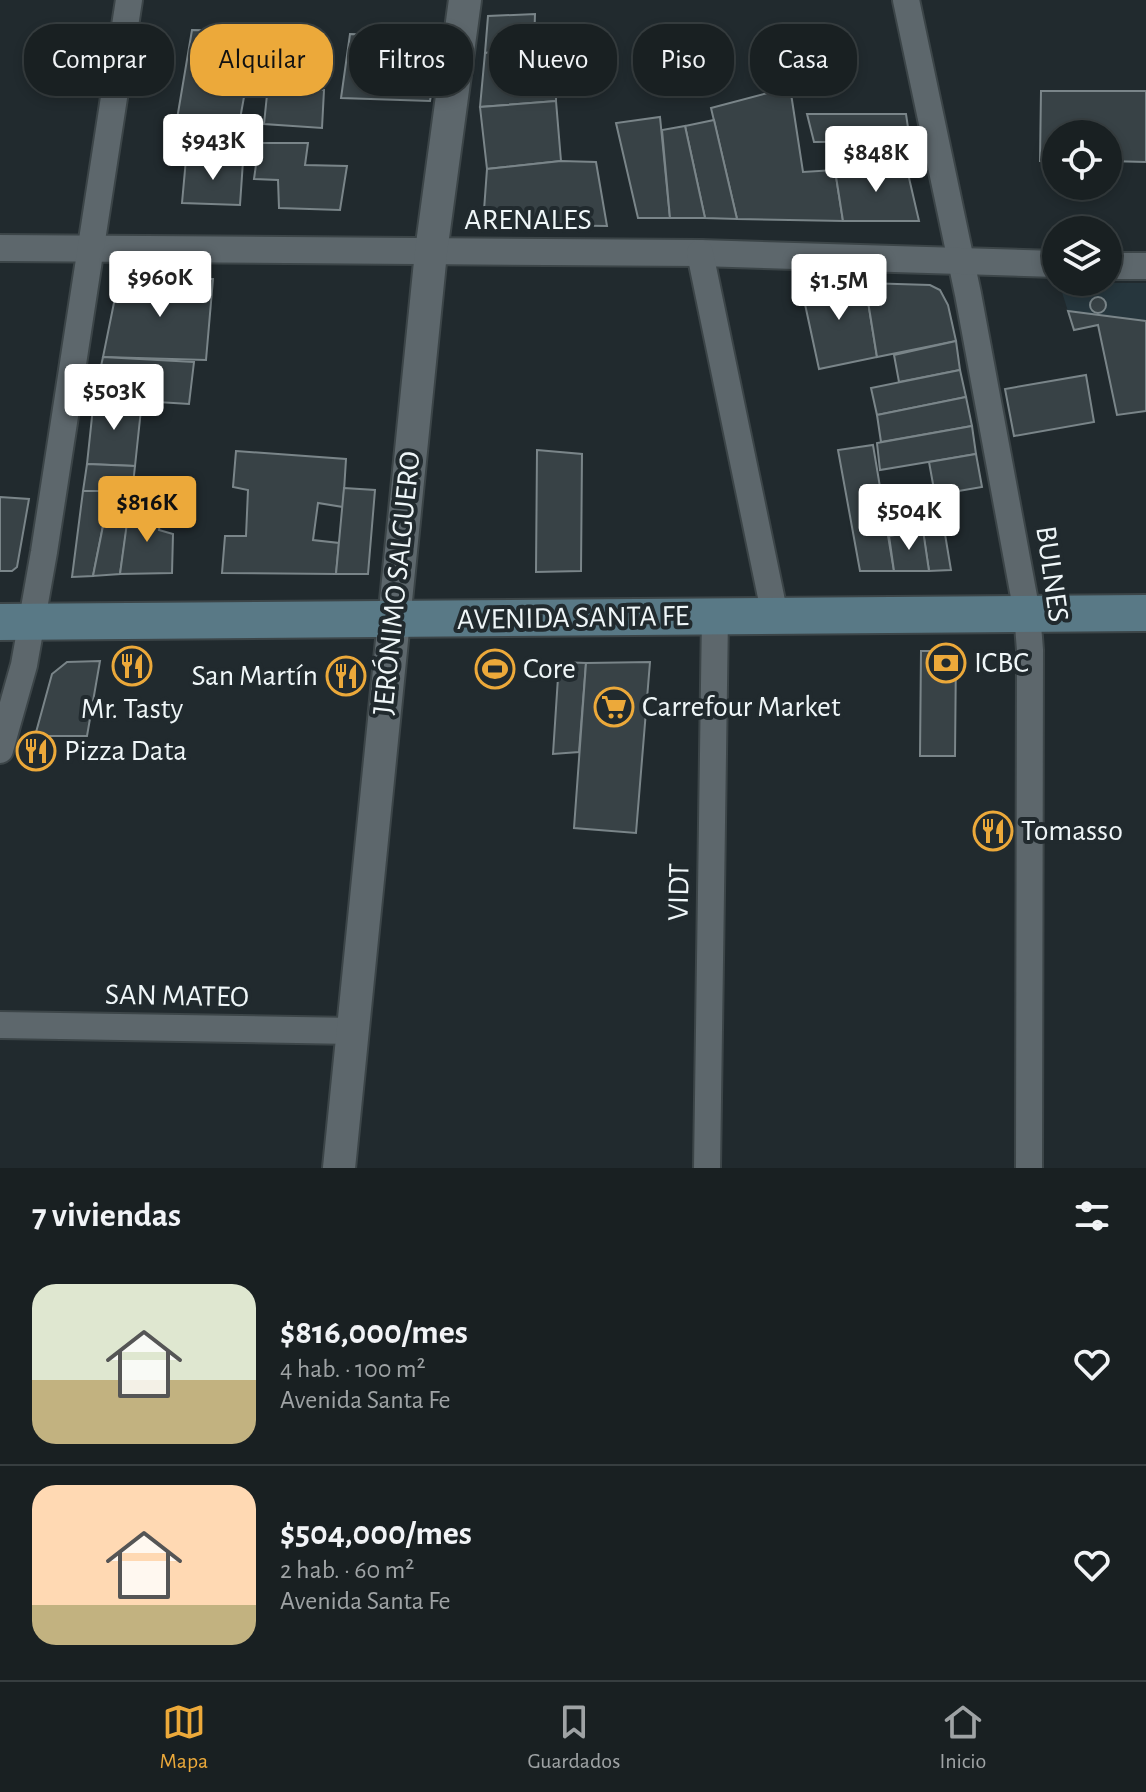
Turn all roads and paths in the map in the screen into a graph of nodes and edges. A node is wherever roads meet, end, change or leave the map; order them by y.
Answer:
1 (129, 0) edge
2 (465, 0) edge
3 (906, 0) edge
4 (90, 246) junction
5 (0, 248) edge
6 (431, 252) junction
7 (700, 253) junction
8 (961, 263) junction
9 (1042, 264) edge
10 (1122, 266) edge
11 (1146, 266) edge
12 (1027, 613) junction
13 (1146, 613) edge
14 (715, 616) junction
15 (775, 616) junction
16 (394, 620) junction
17 (16, 622) edge
18 (0, 750) edge
19 (0, 1025) edge
20 (354, 1031) junction
21 (339, 1168) edge
22 (707, 1168) edge
23 (1029, 1168) edge

1 - 4 street
2 - 6 street, JERÓNIMO SALGUERO
3 - 8 street, BULNES
4 - 5 street, ARENALES
4 - 6 street, ARENALES
4 - 17 street
6 - 7 street, ARENALES
6 - 16 street, JERÓNIMO SALGUERO
7 - 8 street, ARENALES
7 - 15 street
8 - 9 street, ARENALES
8 - 12 street, BULNES
10 - 11 street
12 - 13 main road, AVENIDA SANTA FE
12 - 15 main road, AVENIDA SANTA FE
12 - 23 street, BULNES
14 - 15 main road, AVENIDA SANTA FE
14 - 16 main road, AVENIDA SANTA FE
14 - 22 street, VIDT
16 - 17 main road, AVENIDA SANTA FE
16 - 20 street, JERÓNIMO SALGUERO
17 - 18 street
19 - 20 street, SAN MATEO
20 - 21 street, JERÓNIMO SALGUERO

